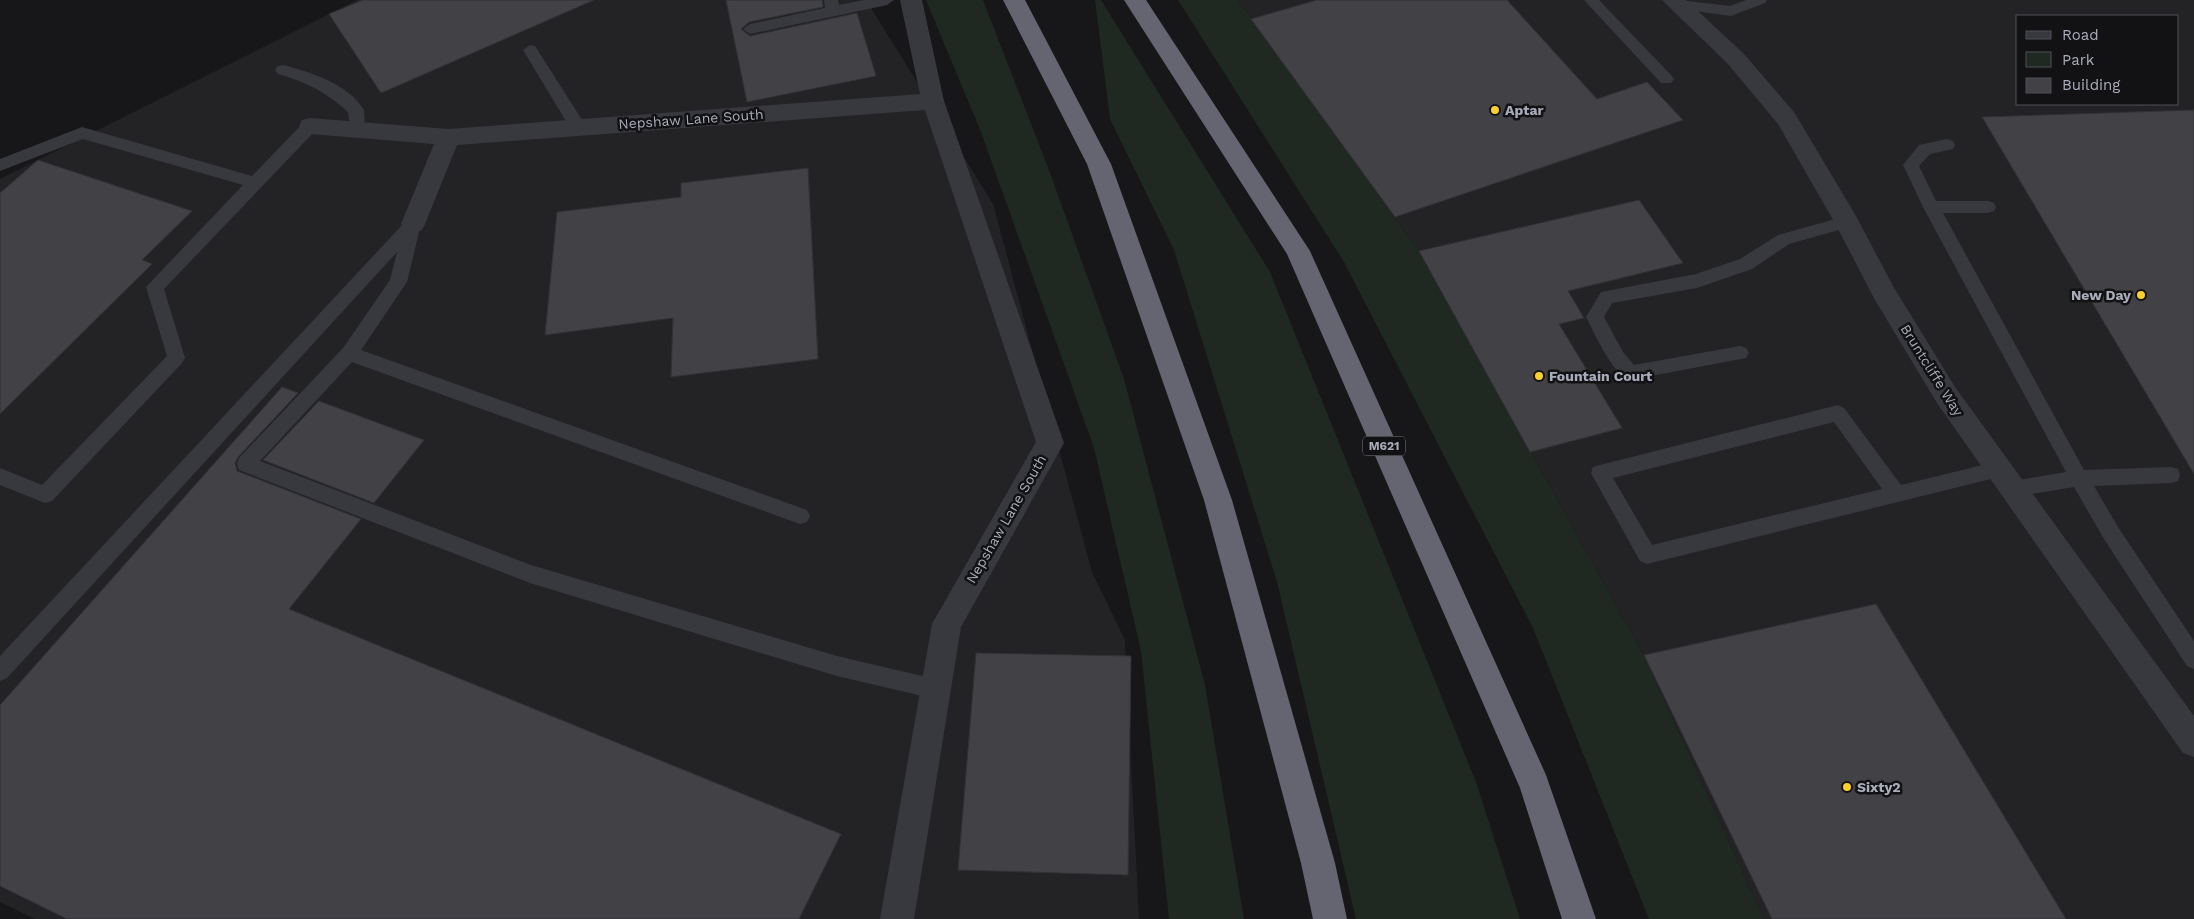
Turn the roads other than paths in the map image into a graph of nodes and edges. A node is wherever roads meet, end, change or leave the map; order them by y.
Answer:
1 (887, 0) edge
2 (911, 0) edge
3 (1014, 0) edge
4 (1135, 0) edge
5 (1591, 0) edge
6 (1760, 0) edge
7 (1675, 3) edge
8 (832, 6) edge
9 (750, 30) dead end
10 (530, 50) dead end
11 (282, 70) dead end
12 (1666, 79) dead end
13 (933, 101) junction
14 (310, 126) joint
15 (578, 127) junction
16 (357, 130) junction
17 (448, 137) junction
18 (1947, 145) dead end
19 (0, 165) edge
20 (256, 183) junction
21 (1988, 207) dead end
22 (1931, 208) junction
23 (1847, 222) junction
24 (413, 224) junction
25 (1740, 352) dead end
26 (349, 353) junction
27 (2171, 475) dead end
28 (0, 476) edge
29 (2079, 478) junction
30 (2006, 479) junction
31 (1897, 494) junction
32 (800, 516) dead end
33 (2194, 659) edge
34 (0, 671) edge
35 (935, 689) junction
36 (2194, 742) edge
37 (897, 919) edge
38 (1330, 919) edge
39 (1579, 919) edge

1 - 8 lane
2 - 13 street, Nepshaw Lane South
3 - 38 highway
4 - 39 highway, M621
5 - 12 lane
6 - 7 lane
7 - 23 street, Bruntcliffe Way
8 - 9 lane
10 - 15 lane
11 - 16 lane
13 - 15 street, Nepshaw Lane South
13 - 35 street, Nepshaw Lane South
14 - 16 street, Nepshaw Lane South
14 - 20 lane
15 - 17 street, Nepshaw Lane South
16 - 17 street, Nepshaw Lane South
17 - 24 street
18 - 22 lane
19 - 20 lane
20 - 28 lane
21 - 22 lane
22 - 29 lane
23 - 25 lane
23 - 30 street, Bruntcliffe Way
24 - 26 lane
24 - 34 lane
26 - 32 lane
26 - 35 lane
27 - 29 lane
29 - 30 lane
29 - 33 lane
30 - 31 lane
30 - 36 street, Bruntcliffe Way
31 - 31 lane
35 - 37 street, Nepshaw Lane South

